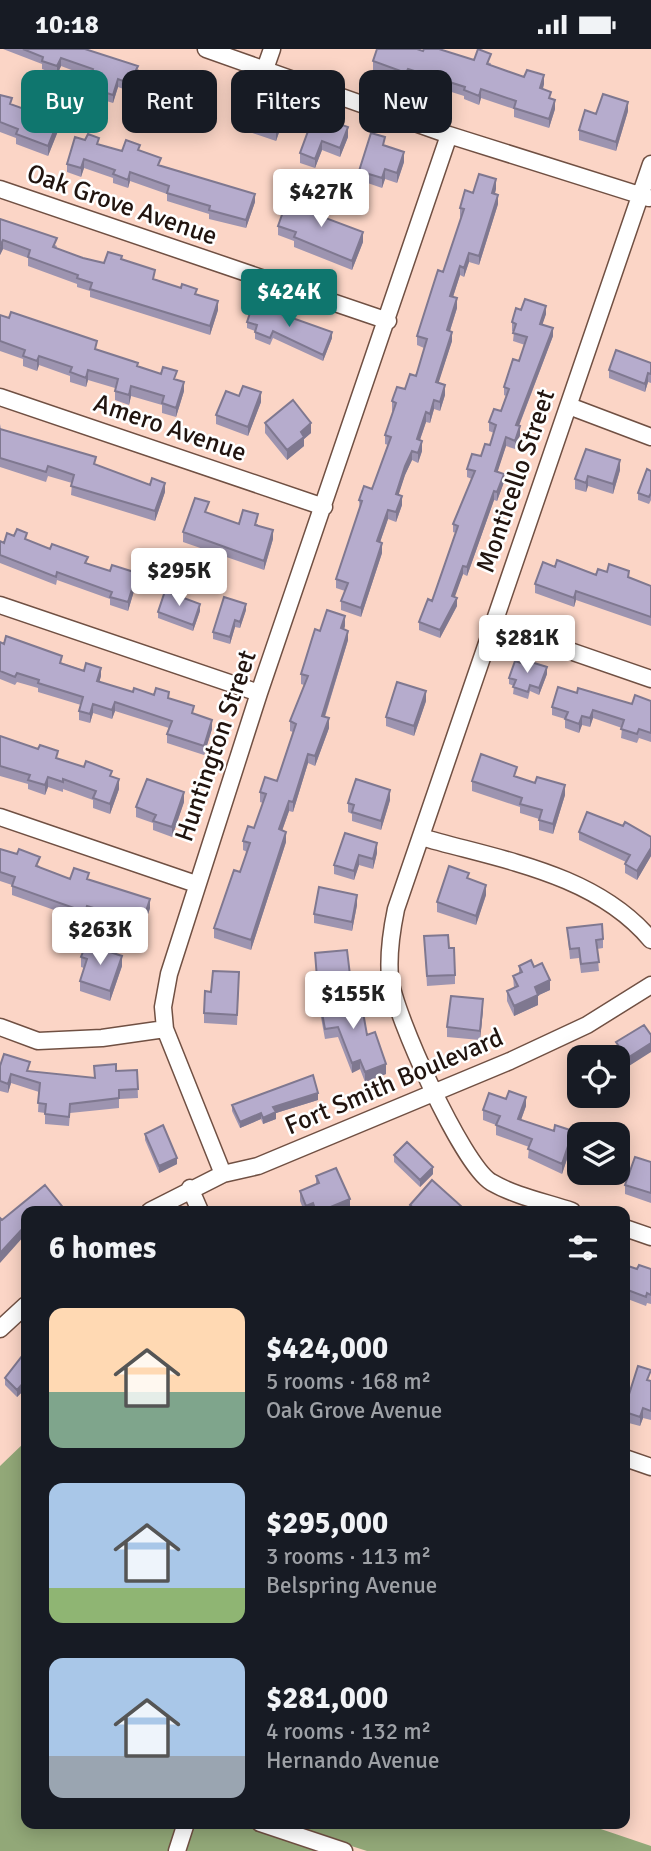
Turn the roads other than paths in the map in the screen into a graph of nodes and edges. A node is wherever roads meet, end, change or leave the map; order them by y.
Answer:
1 (206, 49) edge
2 (272, 49) edge
3 (265, 69) junction
4 (449, 135) junction
5 (651, 164) edge
6 (0, 189) edge
7 (646, 197) edge
8 (388, 321) junction
9 (0, 397) edge
10 (569, 406) junction
11 (651, 437) edge
12 (324, 507) junction
13 (0, 605) edge
14 (492, 624) junction
15 (651, 679) edge
16 (259, 693) junction
17 (0, 817) edge
18 (421, 837) junction
19 (196, 884) junction
20 (651, 940) edge
21 (651, 985) edge
22 (0, 1027) edge
23 (165, 1029) junction
24 (436, 1093) junction
25 (223, 1174) junction
26 (190, 1188) junction
27 (159, 1206) edge
28 (198, 1206) edge
29 (558, 1206) edge
30 (630, 1230) edge
31 (651, 1237) edge
32 (21, 1310) edge
33 (0, 1329) edge
34 (630, 1460) edge
35 (651, 1467) edge
36 (184, 1829) edge
37 (278, 1829) edge
38 (177, 1851) edge
39 (344, 1851) edge

1 - 3 street
2 - 3 street
3 - 4 street
4 - 7 street
4 - 8 street, Huntington Street
5 - 7 street, Monticello Street
6 - 8 street, Oak Grove Avenue
7 - 10 street, Monticello Street
8 - 12 street, Huntington Street
9 - 12 street, Amero Avenue
10 - 11 street
10 - 14 street, Monticello Street
12 - 16 street, Huntington Street
13 - 16 street
14 - 15 street
14 - 18 street, Monticello Street
16 - 19 street, Huntington Street
17 - 19 street
18 - 20 street
18 - 24 street, Monticello Street
19 - 23 street, Huntington Street
21 - 24 street, Fort Smith Boulevard
22 - 23 street
23 - 25 street, Huntington Street
24 - 25 street, Fort Smith Boulevard
24 - 29 street, Monticello Street
25 - 26 street, Fort Smith Boulevard
26 - 27 street, Fort Smith Boulevard
26 - 28 street
30 - 31 street
32 - 33 street
34 - 35 street
36 - 38 street
37 - 39 street

